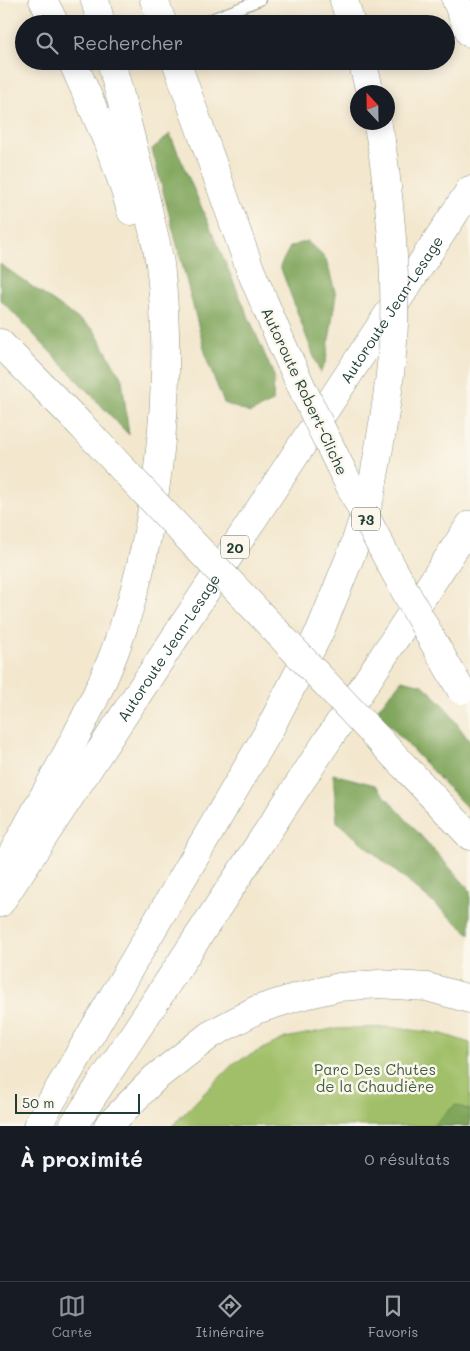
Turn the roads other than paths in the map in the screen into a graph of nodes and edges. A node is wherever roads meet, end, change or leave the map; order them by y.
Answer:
1 (43, 0) edge
2 (95, 0) edge
3 (154, 0) edge
4 (260, 0) edge
5 (344, 0) edge
6 (456, 0) edge
7 (50, 15) edge
8 (99, 15) edge
9 (160, 15) edge
10 (221, 15) edge
11 (348, 15) edge
12 (470, 33) edge
13 (76, 70) edge
14 (112, 70) edge
15 (179, 70) edge
16 (364, 70) edge
17 (368, 85) edge
18 (379, 132) edge
19 (470, 190) edge
20 (0, 341) edge
21 (163, 400) junction
22 (470, 525) edge
23 (466, 697) edge
24 (470, 836) edge
25 (0, 876) edge
26 (0, 903) edge
27 (470, 999) edge
28 (37, 1126) edge
29 (73, 1126) edge
30 (108, 1126) edge

1 - 7 highway
2 - 8 highway
3 - 9 highway
4 - 10 lane
5 - 11 highway
6 - 12 highway
13 - 21 highway
14 - 21 highway
15 - 23 highway, Autoroute Robert-Cliche / 73, bridge
16 - 17 highway
18 - 28 highway, bridge
19 - 26 highway, Autoroute Jean-Lesage / 20
20 - 24 highway, bridge
21 - 25 highway
22 - 29 highway
27 - 30 highway

